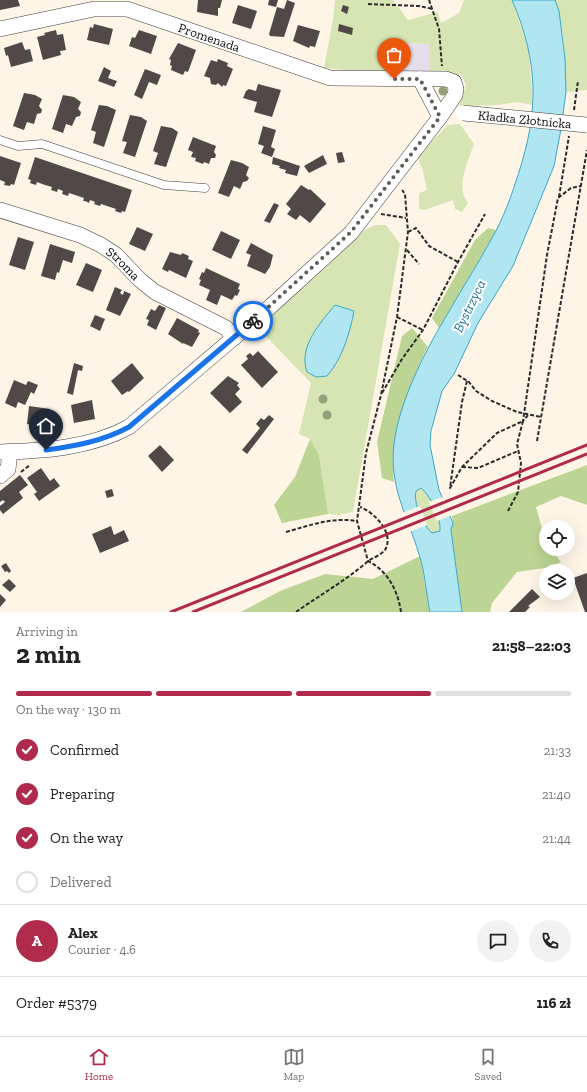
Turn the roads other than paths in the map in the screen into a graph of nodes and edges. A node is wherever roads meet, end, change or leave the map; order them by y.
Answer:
1 (0, 29) edge
2 (420, 79) junction
3 (443, 113) junction
4 (463, 113) joint
5 (587, 125) edge
6 (0, 140) edge
7 (205, 188) dead end
8 (0, 210) edge
9 (234, 338) junction
10 (5, 452) edge
11 (0, 476) edge

1 - 2 street, Promenada
2 - 3 street
2 - 3 street, Promenada
3 - 4 lane
3 - 9 street
4 - 5 street, Kładka Złotnicka, bridge
6 - 7 lane
8 - 9 street, Stroma
9 - 10 street
10 - 11 street

